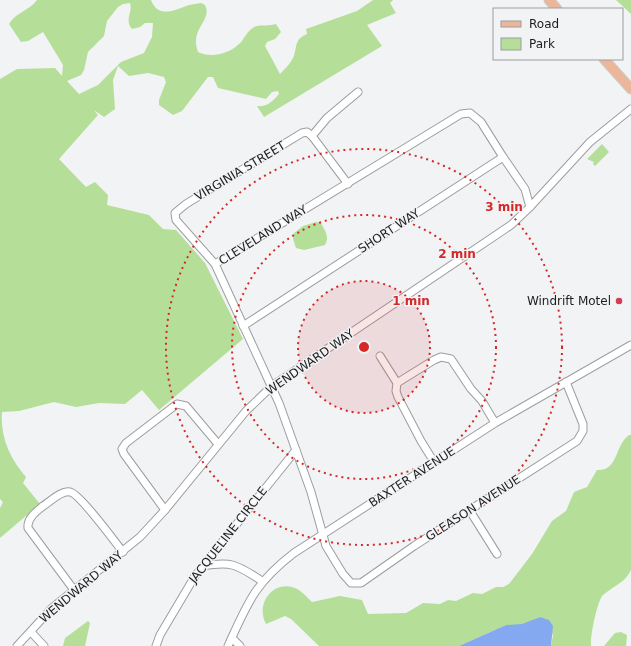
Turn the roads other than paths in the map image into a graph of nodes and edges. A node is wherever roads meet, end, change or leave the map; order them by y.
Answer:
1 (549, 0) edge
2 (556, 8) edge
3 (605, 60) edge
4 (631, 89) edge
5 (358, 92) dead end
6 (631, 109) edge
7 (312, 136) junction
8 (503, 157) junction
9 (348, 184) junction
10 (525, 190) junction
11 (542, 195) junction
12 (530, 207) junction
13 (215, 264) junction
14 (242, 326) junction
15 (631, 345) edge
16 (380, 356) dead end
17 (566, 382) junction
18 (397, 383) junction
19 (272, 386) junction
20 (495, 423) junction
21 (218, 444) junction
22 (296, 450) junction
23 (434, 462) junction
24 (165, 510) junction
25 (470, 511) junction
26 (323, 534) junction
27 (123, 552) junction
28 (497, 554) dead end
29 (203, 566) junction
30 (262, 581) junction
31 (361, 582) joint
32 (74, 590) junction
33 (30, 632) junction
34 (232, 638) junction
35 (17, 646) edge
36 (44, 646) edge
37 (156, 646) edge
38 (228, 646) edge
39 (240, 646) edge

1 - 2 main road
3 - 4 main road
5 - 7 street
6 - 11 street, WENDWARD WAY
7 - 9 street
7 - 13 street, VIRGINIA STREET
8 - 9 street, CLEVELAND WAY
8 - 10 street
8 - 14 street, SHORT WAY
9 - 13 street, CLEVELAND WAY
10 - 11 street
10 - 12 street
11 - 12 street, WENDWARD WAY
12 - 19 street, WENDWARD WAY
13 - 14 street, CLEVELAND WAY
14 - 19 street, CLEVELAND WAY
15 - 17 street, BAXTER AVENUE
16 - 18 street
17 - 20 street, BAXTER AVENUE
17 - 25 street, GLEASON AVENUE
18 - 20 street
18 - 23 street
19 - 21 street, WENDWARD WAY
19 - 22 street, CLEVELAND WAY
20 - 23 street, BAXTER AVENUE
21 - 24 street, WENDWARD WAY
21 - 24 street
22 - 26 street, CLEVELAND WAY
22 - 29 street, JACQUELINE CIRCLE
23 - 26 street, BAXTER AVENUE
24 - 27 street, WENDWARD WAY
25 - 28 street
25 - 31 street, GLEASON AVENUE
26 - 30 street, BAXTER AVENUE
26 - 31 street, CLEVELAND WAY
27 - 32 street, WENDWARD WAY
27 - 32 street
29 - 30 street
29 - 37 street, JACQUELINE CIRCLE
30 - 34 street, BAXTER AVENUE
32 - 33 street, WENDWARD WAY
33 - 35 street, WENDWARD WAY
33 - 36 street
34 - 38 street, BAXTER AVENUE
34 - 39 street

